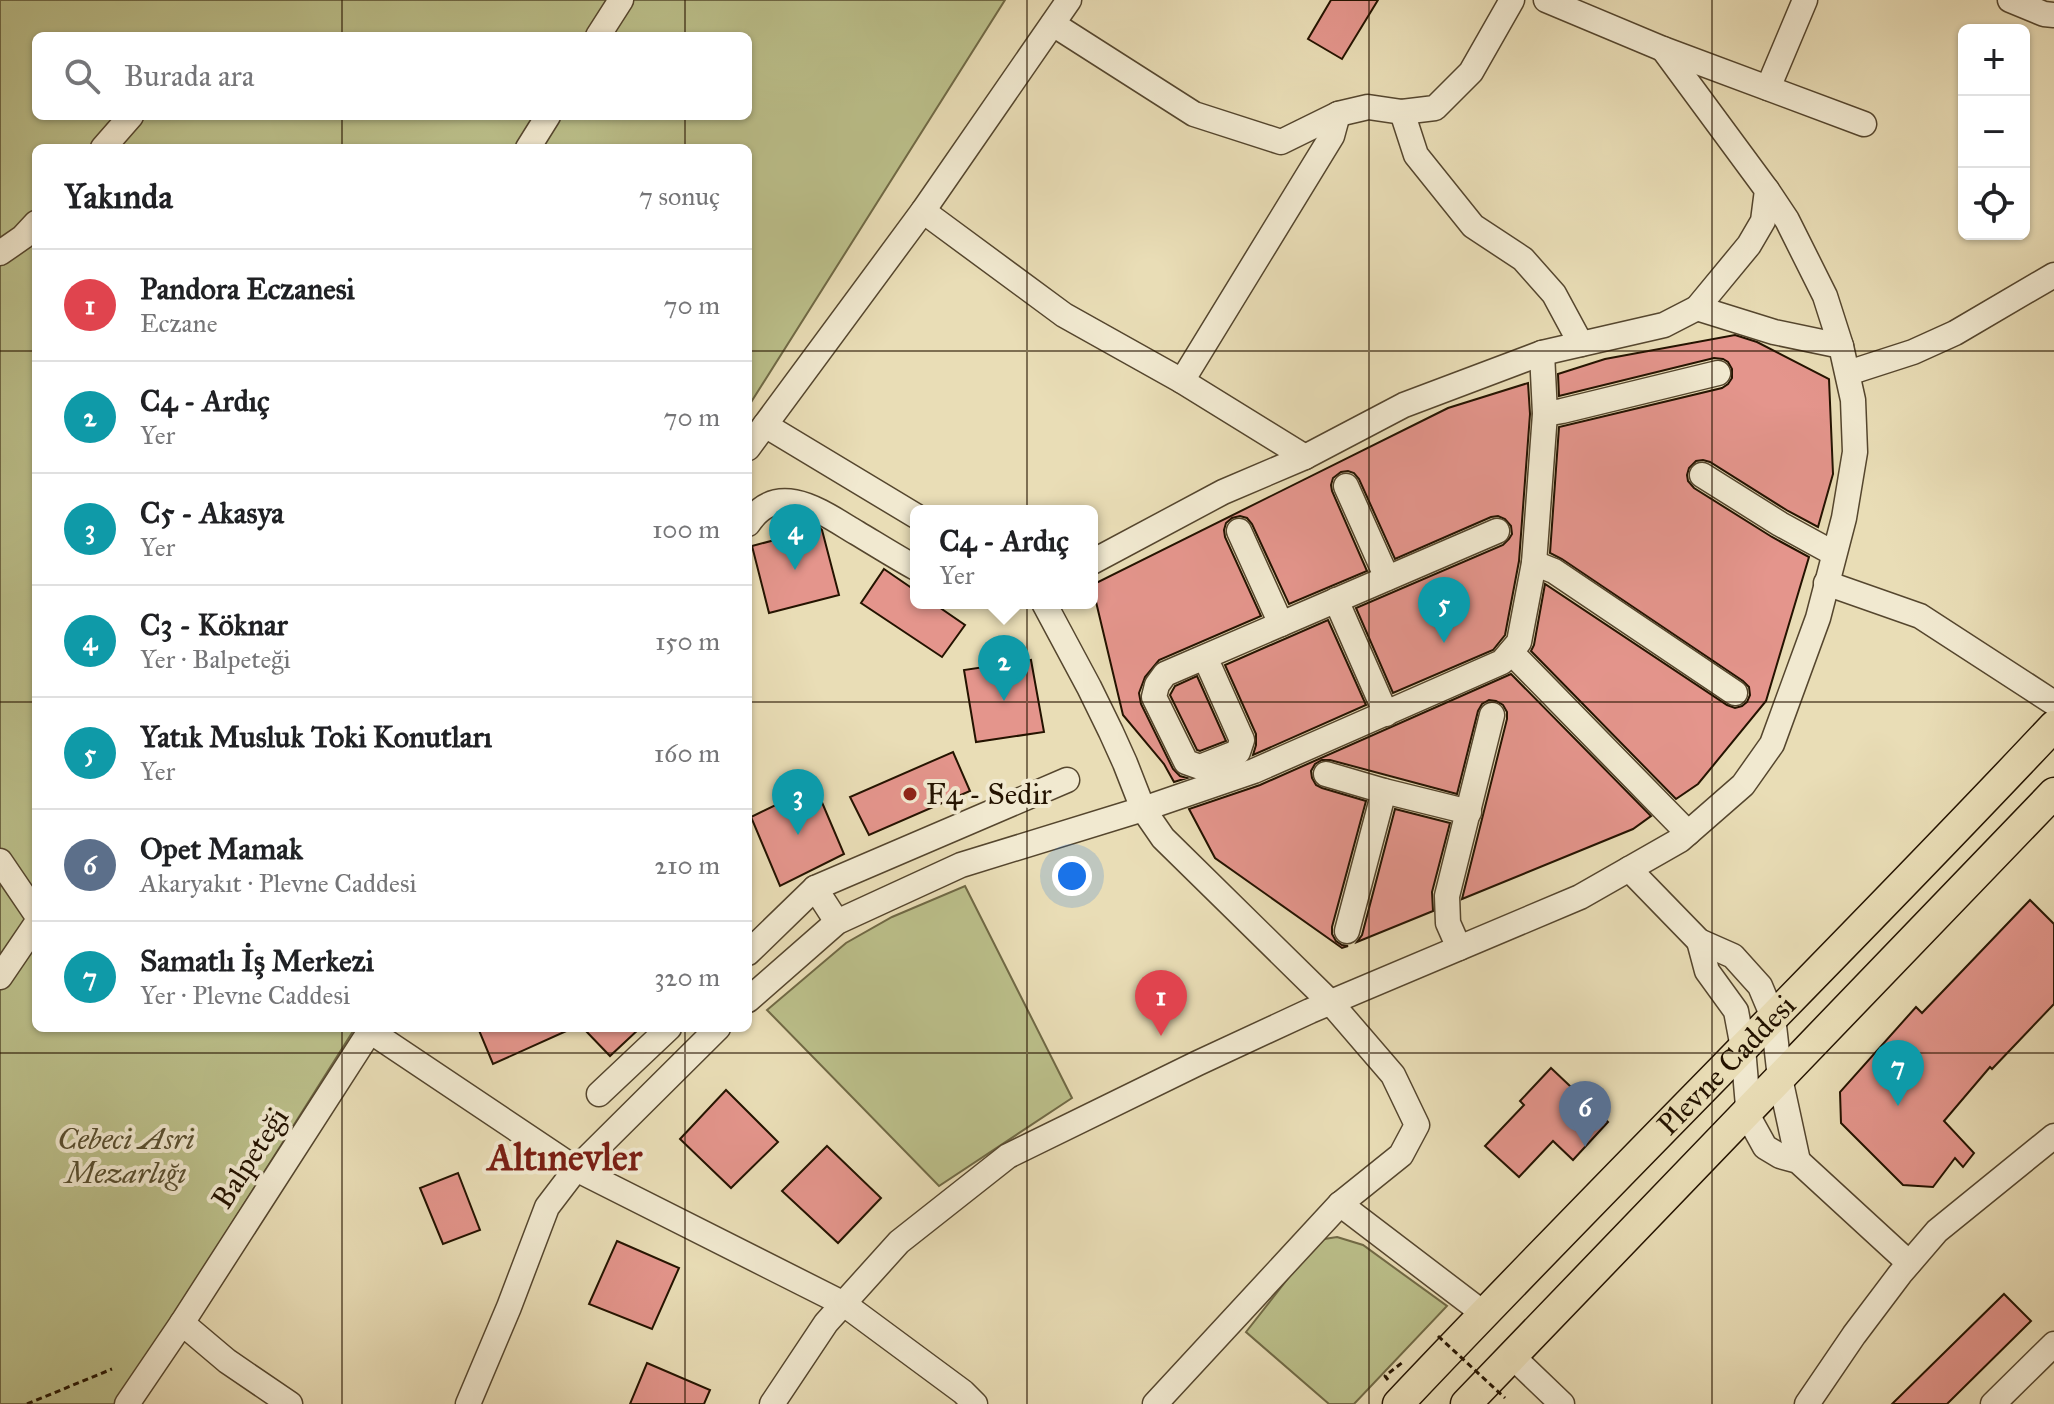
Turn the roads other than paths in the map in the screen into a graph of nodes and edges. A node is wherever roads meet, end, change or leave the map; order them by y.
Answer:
1 (621, 0) edge
2 (1069, 0) edge
3 (1512, 0) edge
4 (1546, 0) edge
5 (1805, 0) edge
6 (2010, 0) edge
7 (2054, 15) edge
8 (1053, 24) junction
9 (601, 32) edge
10 (1663, 49) junction
11 (1768, 88) junction
12 (1402, 112) junction
13 (1338, 114) junction
14 (128, 120) edge
15 (546, 120) edge
16 (1864, 124) dead end
17 (106, 144) edge
18 (530, 144) edge
19 (1767, 190) junction
20 (923, 211) junction
21 (32, 227) edge
22 (0, 253) edge
23 (2054, 275) edge
24 (1697, 308) junction
25 (1581, 344) junction
26 (1841, 346) junction
27 (1542, 353) junction
28 (1718, 373) dead end
29 (1848, 373) junction
30 (1182, 381) junction
31 (1545, 414) junction
32 (765, 425) junction
33 (752, 443) edge
34 (1305, 457) junction
35 (1702, 475) dead end
36 (1346, 486) dead end
37 (910, 512) edge
38 (752, 518) edge
39 (1239, 531) dead end
40 (1497, 531) dead end
41 (1833, 553) junction
42 (1098, 559) edge
43 (1534, 563) junction
44 (910, 564) edge
45 (1387, 578) junction
46 (1826, 583) junction
47 (1336, 600) junction
48 (1047, 609) edge
49 (1281, 624) junction
50 (1511, 652) junction
51 (1205, 657) junction
52 (1735, 693) dead end
53 (2054, 703) edge
54 (1386, 714) junction
55 (1492, 715) dead end
56 (2054, 726) edge
57 (1326, 774) dead end
58 (1067, 780) dead end
59 (1384, 791) junction
60 (2054, 793) edge
61 (1143, 809) junction
62 (1469, 812) junction
63 (1688, 833) junction
64 (0, 861) edge
65 (1629, 869) junction
66 (815, 888) junction
67 (32, 908) edge
68 (837, 922) junction
69 (32, 930) edge
70 (1347, 931) dead end
71 (1699, 941) junction
72 (1459, 948) junction
73 (752, 949) edge
74 (0, 977) edge
75 (752, 996) edge
76 (1331, 1003) junction
77 (1773, 1017) junction
78 (370, 1032) edge
79 (374, 1032) edge
80 (665, 1032) edge
81 (714, 1032) edge
82 (1743, 1048) junction
83 (1780, 1078) junction
84 (599, 1094) dead end
85 (1749, 1110) junction
86 (2054, 1136) edge
87 (1798, 1161) junction
88 (576, 1169) junction
89 (1340, 1204) junction
90 (1909, 1263) junction
91 (844, 1304) junction
92 (1483, 1313) junction
93 (182, 1323) junction
94 (2054, 1344) edge
95 (1512, 1356) junction
96 (964, 1400) edge
97 (127, 1404) edge
98 (290, 1404) edge
99 (468, 1404) edge
100 (772, 1404) edge
101 (1155, 1404) edge
102 (1398, 1404) edge
103 (1466, 1404) edge
104 (1562, 1404) edge
105 (1807, 1404) edge
106 (1993, 1404) edge

1 - 9 street
2 - 8 street
3 - 12 street
4 - 10 street
5 - 11 street
6 - 7 street
8 - 13 street
8 - 20 street
10 - 11 street
10 - 19 street
11 - 16 street
12 - 13 street
12 - 25 street
13 - 30 street
14 - 17 street
15 - 18 street
19 - 24 street
19 - 26 street
20 - 30 street
20 - 32 street
21 - 22 street
23 - 29 street
24 - 25 street
24 - 26 street
25 - 27 street
26 - 29 street
27 - 31 street
27 - 34 street
28 - 31 street
29 - 41 street
30 - 34 street
31 - 43 street
32 - 33 street
32 - 37 street
34 - 42 street
35 - 41 street
36 - 45 street
38 - 44 street
39 - 49 street
40 - 45 street
41 - 46 street
43 - 50 street
43 - 52 street
45 - 47 street
46 - 53 street
46 - 63 street
47 - 49 street
47 - 54 street
48 - 61 street
49 - 51 street
50 - 54 street
50 - 63 street
51 - 51 street
54 - 61 street
55 - 62 street
56 - 77 main road, Plevne Caddesi
57 - 59 street
58 - 66 street
59 - 62 street
59 - 70 street
60 - 83 main road, Plevne Caddesi
61 - 68 street
61 - 76 street
62 - 72 street
63 - 65 street
64 - 67 street
65 - 71 street
65 - 72 street
66 - 68 street
66 - 73 street
68 - 75 street
69 - 74 street
71 - 77 street
71 - 82 street
72 - 76 street
76 - 89 street
76 - 91 street
77 - 82 main road, Plevne Caddesi
77 - 83 street
78 - 93 street, Balpeteği
79 - 88 street
80 - 84 street
81 - 88 street
82 - 85 street
82 - 92 main road, Plevne Caddesi
83 - 85 main road, Plevne Caddesi
83 - 87 street
85 - 87 street
85 - 95 main road, Plevne Caddesi
86 - 90 street
87 - 90 street
88 - 91 street
88 - 99 street
89 - 92 street
89 - 101 street
90 - 105 street
91 - 96 street
91 - 100 street
92 - 102 main road, Plevne Caddesi
93 - 97 street, Balpeteği
93 - 98 street
94 - 106 street
95 - 103 main road, Plevne Caddesi
95 - 104 street

